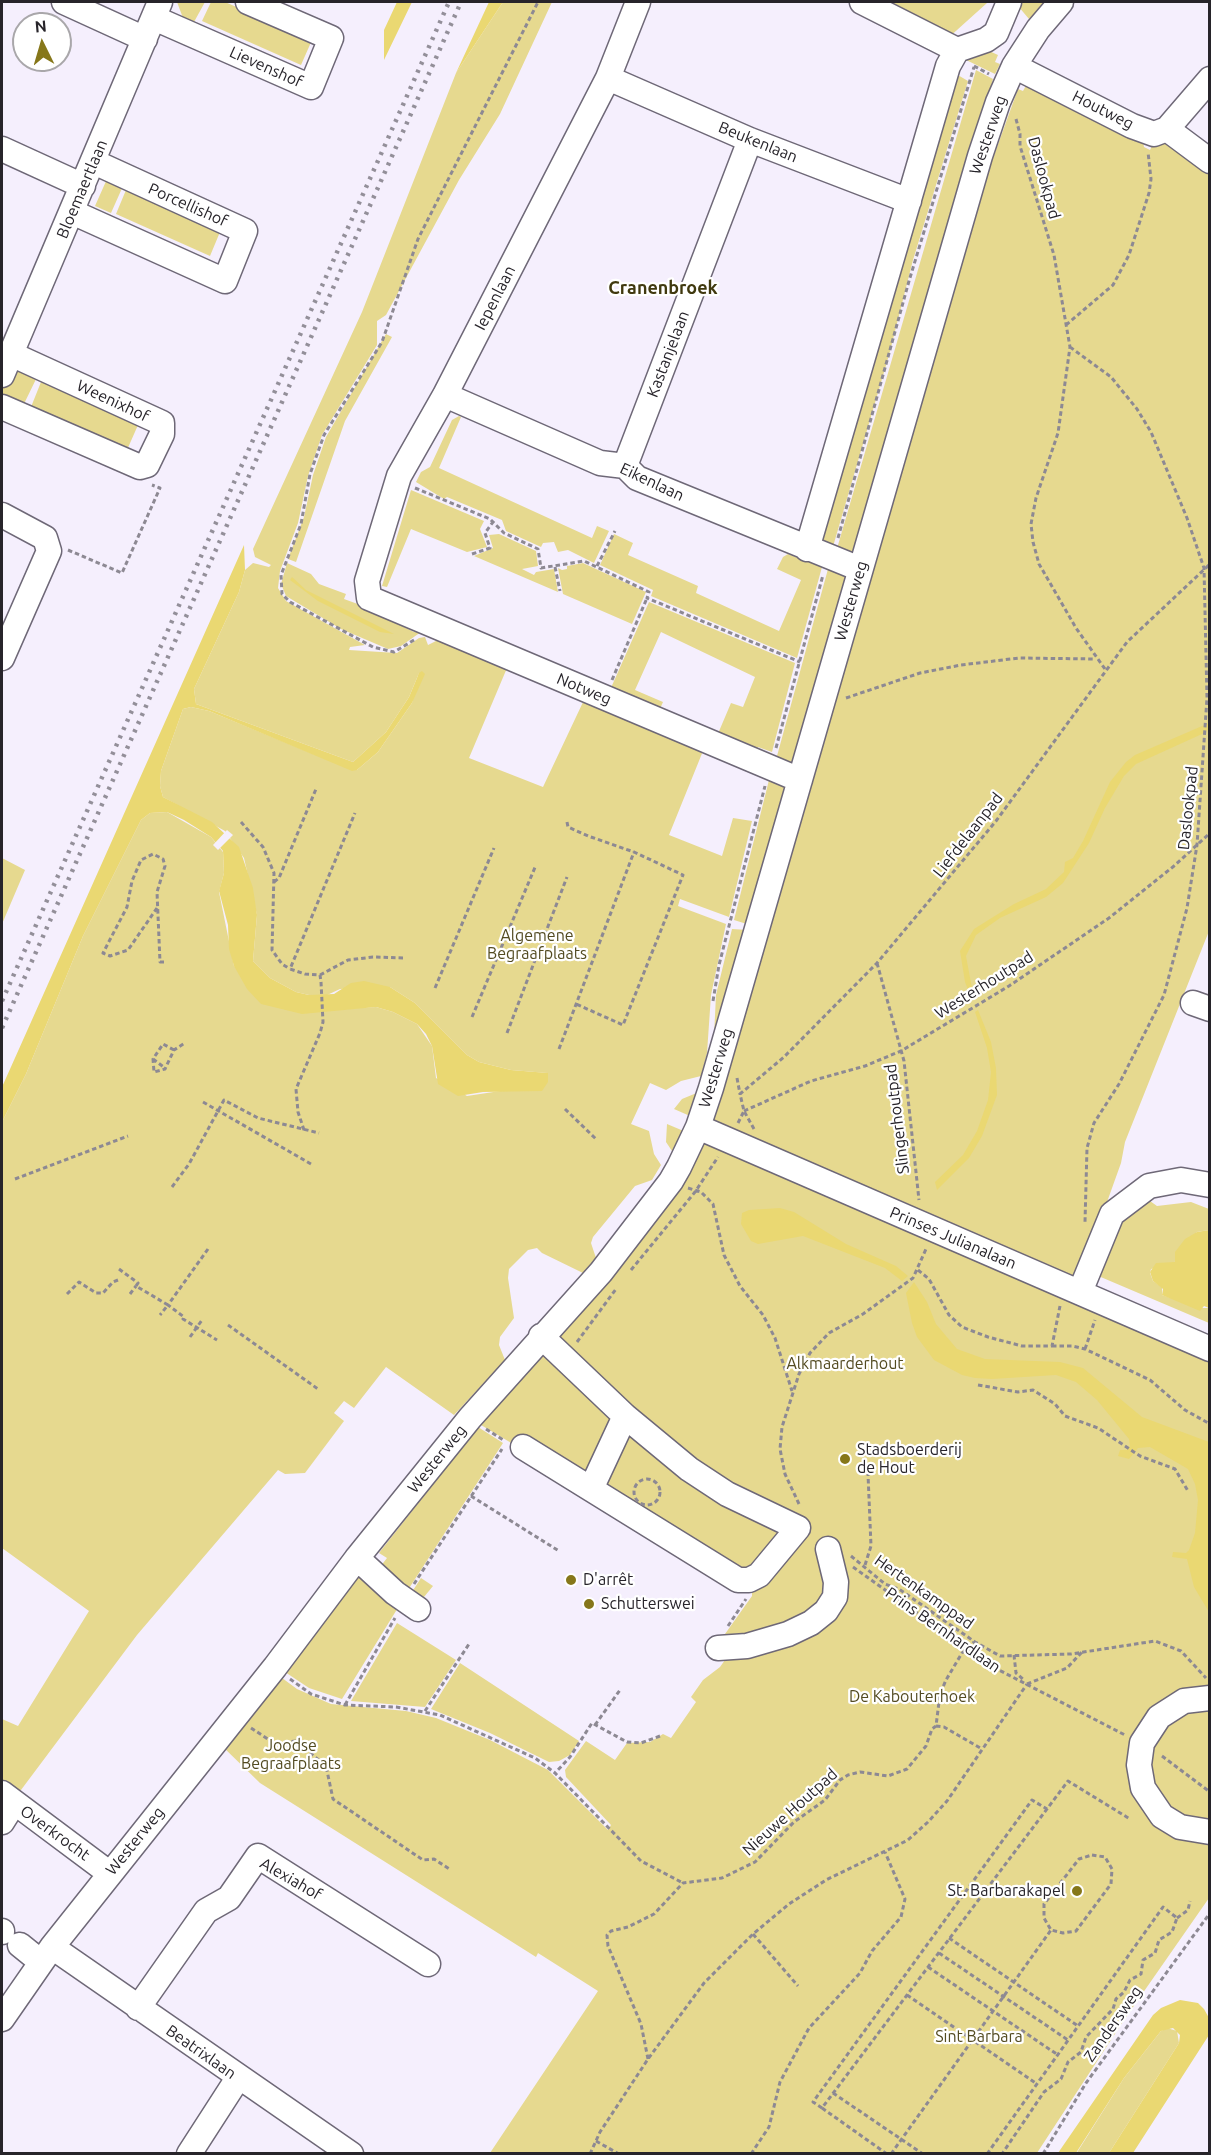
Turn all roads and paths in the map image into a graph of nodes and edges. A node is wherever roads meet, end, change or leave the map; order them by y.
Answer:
1 (64, 2) edge
2 (248, 2) edge
3 (538, 2) edge
4 (638, 2) edge
5 (862, 2) edge
6 (1007, 2) edge
7 (1061, 2) edge
8 (153, 20) edge
9 (996, 33) junction
10 (957, 50) junction
11 (1015, 66) junction
12 (608, 78) junction
13 (1209, 79) edge
14 (1014, 114) dead end
15 (1161, 131) junction
16 (750, 140) junction
17 (2, 149) edge
18 (1209, 161) edge
19 (94, 162) junction
20 (83, 186) junction
21 (909, 201) junction
22 (72, 212) junction
23 (1066, 325) junction
24 (8, 346) edge
25 (1070, 347) junction
26 (445, 395) junction
27 (2, 407) edge
28 (625, 466) junction
29 (140, 467) junction
30 (399, 476) junction
31 (2, 515) edge
32 (493, 522) junction
33 (615, 531) dead end
34 (48, 548) junction
35 (807, 549) junction
36 (472, 554) dead end
37 (1209, 564) edge
38 (555, 566) junction
39 (597, 566) junction
40 (1204, 568) junction
41 (860, 569) junction
42 (560, 591) dead end
43 (647, 597) junction
44 (369, 598) joint
45 (436, 626) junction
46 (2, 658) edge
47 (1097, 660) junction
48 (800, 663) dead end
49 (1105, 669) junction
50 (604, 698) junction
51 (841, 700) dead end
52 (800, 780) junction
53 (316, 789) dead end
54 (355, 813) dead end
55 (241, 822) dead end
56 (567, 822) dead end
57 (1209, 833) edge
58 (1197, 845) junction
59 (494, 848) dead end
60 (634, 852) junction
61 (536, 865) dead end
62 (567, 877) dead end
63 (274, 882) junction
64 (157, 908) junction
65 (403, 958) dead end
66 (165, 962) dead end
67 (877, 963) junction
68 (290, 969) junction
69 (320, 975) junction
70 (435, 988) dead end
71 (576, 1004) junction
72 (472, 1017) dead end
73 (507, 1033) dead end
74 (185, 1043) dead end
75 (559, 1049) dead end
76 (174, 1050) junction
77 (901, 1051) junction
78 (153, 1059) junction
79 (166, 1068) junction
80 (202, 1102) dead end
81 (565, 1109) dead end
82 (219, 1111) junction
83 (744, 1111) junction
84 (698, 1127) junction
85 (304, 1130) junction
86 (755, 1130) dead end
87 (319, 1133) dead end
88 (128, 1136) dead end
89 (596, 1139) dead end
90 (729, 1142) junction
91 (311, 1164) dead end
92 (15, 1179) dead end
93 (1209, 1185) edge
94 (172, 1187) dead end
95 (695, 1192) junction
96 (920, 1205) dead end
97 (1086, 1223) dead end
98 (934, 1230) junction
99 (208, 1250) dead end
100 (119, 1269) dead end
101 (918, 1270) junction
102 (626, 1277) dead end
103 (118, 1280) dead end
104 (619, 1285) dead end
105 (136, 1286) junction
106 (1074, 1290) junction
107 (67, 1294) dead end
108 (130, 1294) dead end
109 (1103, 1303) junction
110 (168, 1305) junction
111 (159, 1315) dead end
112 (202, 1320) dead end
113 (228, 1325) dead end
114 (196, 1329) junction
115 (541, 1336) junction
116 (190, 1338) dead end
117 (217, 1340) dead end
118 (1052, 1346) junction
119 (1085, 1349) junction
120 (1209, 1349) edge
121 (565, 1359) junction
122 (978, 1385) dead end
123 (318, 1389) dead end
124 (793, 1393) junction
125 (625, 1416) junction
126 (1209, 1424) edge
127 (523, 1447) joint
128 (868, 1474) dead end
129 (591, 1490) junction
130 (1188, 1491) dead end
131 (471, 1496) junction
132 (644, 1504) joint
133 (492, 1509) junction
134 (802, 1513) dead end
135 (489, 1515) dead end
136 (836, 1550) junction
137 (560, 1551) dead end
138 (357, 1558) junction
139 (865, 1565) junction
140 (749, 1580) junction
141 (412, 1605) junction
142 (975, 1642) junction
143 (469, 1644) dead end
144 (718, 1648) joint
145 (965, 1649) junction
146 (1082, 1652) junction
147 (1014, 1655) junction
148 (275, 1667) junction
149 (1209, 1682) edge
150 (1027, 1684) junction
151 (620, 1690) dead end
152 (1209, 1698) edge
153 (345, 1705) junction
154 (425, 1712) junction
155 (235, 1717) junction
156 (595, 1725) junction
157 (936, 1726) junction
158 (660, 1736) dead end
159 (1135, 1739) junction
160 (982, 1749) junction
161 (555, 1773) junction
162 (1209, 1792) edge
163 (6, 1806) edge
164 (1047, 1809) junction
165 (1130, 1819) dead end
166 (1209, 1832) edge
167 (885, 1852) junction
168 (451, 1870) dead end
169 (110, 1873) junction
170 (683, 1883) junction
171 (1190, 1901) dead end
172 (1209, 1913) edge
173 (1177, 1918) junction
174 (1051, 1930) junction
175 (753, 1934) junction
176 (8, 1936) edge
177 (950, 1938) junction
178 (939, 1953) junction
179 (47, 1955) junction
180 (428, 1964) dead end
181 (928, 1967) junction
182 (1014, 1982) junction
183 (798, 1986) dead end
184 (907, 1995) junction
185 (1004, 1996) junction
186 (138, 2008) junction
187 (993, 2011) junction
188 (2, 2019) edge
189 (1078, 2026) junction
190 (972, 2040) junction
191 (1068, 2040) junction
192 (1058, 2055) junction
193 (648, 2059) junction
194 (238, 2078) junction
195 (1037, 2084) junction
196 (833, 2093) junction
197 (822, 2108) junction
198 (901, 2139) junction
199 (596, 2141) junction
200 (189, 2154) edge
201 (351, 2154) edge
202 (590, 2154) edge
203 (619, 2154) edge
204 (751, 2154) edge
205 (889, 2154) edge
206 (923, 2154) edge
207 (987, 2154) edge
208 (1002, 2154) edge
209 (1043, 2154) edge

1 - 8 street
2 - 8 street, Lievenshof
3 - 45 path
4 - 12 street, Iepenlaan
5 - 10 street
6 - 9 street
7 - 11 street, Westerweg
8 - 19 street, Bloemaertlaan
9 - 10 street
9 - 11 street, Houtweg
10 - 11 path
10 - 21 street
11 - 15 street, Houtweg
11 - 41 street, Westerweg
12 - 16 street, Beukenlaan
12 - 26 street, Iepenlaan
13 - 15 street
14 - 23 path, Daslookpad
15 - 18 street, Houtweg
15 - 23 path
16 - 21 street, Beukenlaan
16 - 28 street, Kastanjelaan
17 - 20 street
19 - 20 street, Bloemaertlaan
19 - 22 street, Porcellishof
20 - 22 street, Bloemaertlaan
21 - 35 street
22 - 24 street, Bloemaertlaan
23 - 25 path, Daslookpad
24 - 29 street, Weenixhof
25 - 40 path, Daslookpad
25 - 47 path, Daslookpad
26 - 28 street, Eikenlaan
26 - 30 street, Iepenlaan
27 - 29 street
28 - 35 street, Eikenlaan
29 - 34 path
30 - 32 path
30 - 44 street, Iepenlaan
31 - 34 street
32 - 36 path
32 - 38 path
33 - 39 path
34 - 46 street
35 - 41 street, Eikenlaan
37 - 40 path, Liefdelaanpad
38 - 39 path
38 - 42 path
39 - 43 path
40 - 49 path, Liefdelaanpad
40 - 58 path, Daslookpad
41 - 52 street, Westerweg
43 - 48 path
43 - 50 path
44 - 45 street, Notweg
45 - 50 street, Notweg
47 - 49 path, Daslookpad
47 - 51 path
49 - 67 path, Liefdelaanpad
50 - 52 street, Notweg
52 - 84 street, Westerweg
53 - 63 path
54 - 68 path
55 - 63 path
56 - 60 path
57 - 58 path, Westerhoutpad
58 - 77 path, Westerhoutpad
58 - 97 path, Daslookpad
59 - 70 path
60 - 71 path
60 - 71 path
61 - 72 path
62 - 73 path
63 - 68 path
64 - 64 path
64 - 66 path
65 - 69 path
67 - 77 path, Slingerhoutpad
67 - 83 path, Liefdelaanpad
68 - 69 path
69 - 85 path
71 - 75 path
74 - 76 path
76 - 78 path
76 - 79 path
77 - 83 path, Westerhoutpad
77 - 96 path, Slingerhoutpad
78 - 79 path
78 - 79 path
80 - 82 path
81 - 89 path
82 - 85 path
82 - 91 path
82 - 94 path
83 - 86 path
84 - 90 street, Prinses Julianalaan
84 - 115 street, Westerweg
85 - 87 path
88 - 92 path
90 - 95 path
90 - 98 street, Prinses Julianalaan
93 - 106 street
95 - 102 path
95 - 124 path
98 - 101 path
98 - 106 street, Prinses Julianalaan
99 - 110 path
100 - 105 path
101 - 118 path
101 - 124 path
103 - 107 path
104 - 121 path
105 - 108 path
105 - 110 path
106 - 109 street, Prinses Julianalaan
106 - 118 path
109 - 119 path
109 - 120 street, Prinses Julianalaan
110 - 111 path
110 - 114 path
112 - 114 path
113 - 123 path
114 - 116 path
114 - 117 path
115 - 121 street
115 - 138 street, Westerweg
118 - 119 path
119 - 126 path
121 - 125 street
122 - 130 path
124 - 134 path
125 - 129 street
125 - 140 street
127 - 129 street
127 - 131 path
128 - 139 path
129 - 140 street
131 - 133 path
131 - 141 path
132 - 132 path
133 - 135 path
133 - 137 path
136 - 139 path, Hertenkamppad
136 - 144 street
136 - 145 path, Prins Bernhardlaan
138 - 141 street
138 - 148 street, Westerweg
139 - 142 path, Hertenkamppad
140 - 144 path
141 - 153 path
142 - 145 path, Nieuwe Houtpad
142 - 147 path, Hertenkamppad
143 - 154 path
145 - 150 path, Prins Bernhardlaan
145 - 157 path, Nieuwe Houtpad
146 - 147 path, Hertenkamppad
146 - 149 path, Hertenkamppad
146 - 150 path
147 - 150 path
148 - 153 path
148 - 155 street, Westerweg
150 - 159 path, Prins Bernhardlaan
150 - 160 path
151 - 156 path
152 - 159 street
153 - 154 path
154 - 161 path
155 - 168 path
155 - 169 street, Westerweg
156 - 158 path
156 - 161 path
157 - 160 path
157 - 170 path, Nieuwe Houtpad
159 - 162 path, Prins Bernhardlaan
159 - 166 street
160 - 167 path
161 - 170 path
163 - 169 street, Overkrocht
164 - 165 path
164 - 177 path
164 - 197 path
167 - 175 path
167 - 204 path
169 - 179 street, Westerweg
170 - 193 path
171 - 173 path
172 - 209 path, Zandersweg
173 - 189 path
173 - 208 path
174 - 174 path
174 - 182 path
175 - 183 path
175 - 193 path
176 - 179 street
177 - 178 path
177 - 182 path
178 - 181 path
178 - 185 path
179 - 186 street, Beatrixlaan
179 - 188 street, Westerweg
180 - 186 street, Alexiahof
181 - 184 path
181 - 187 path
182 - 185 path
182 - 189 path
184 - 190 path
184 - 196 path
185 - 187 path
185 - 191 path
186 - 194 street, Beatrixlaan
187 - 190 path
187 - 192 path
189 - 191 path
190 - 195 path
190 - 198 path
191 - 192 path
192 - 195 path
193 - 199 path
194 - 200 street
194 - 201 street, Beatrixlaan
195 - 207 path
196 - 197 path
196 - 198 path
197 - 205 path
198 - 205 path
198 - 206 path
199 - 202 path
199 - 203 path

